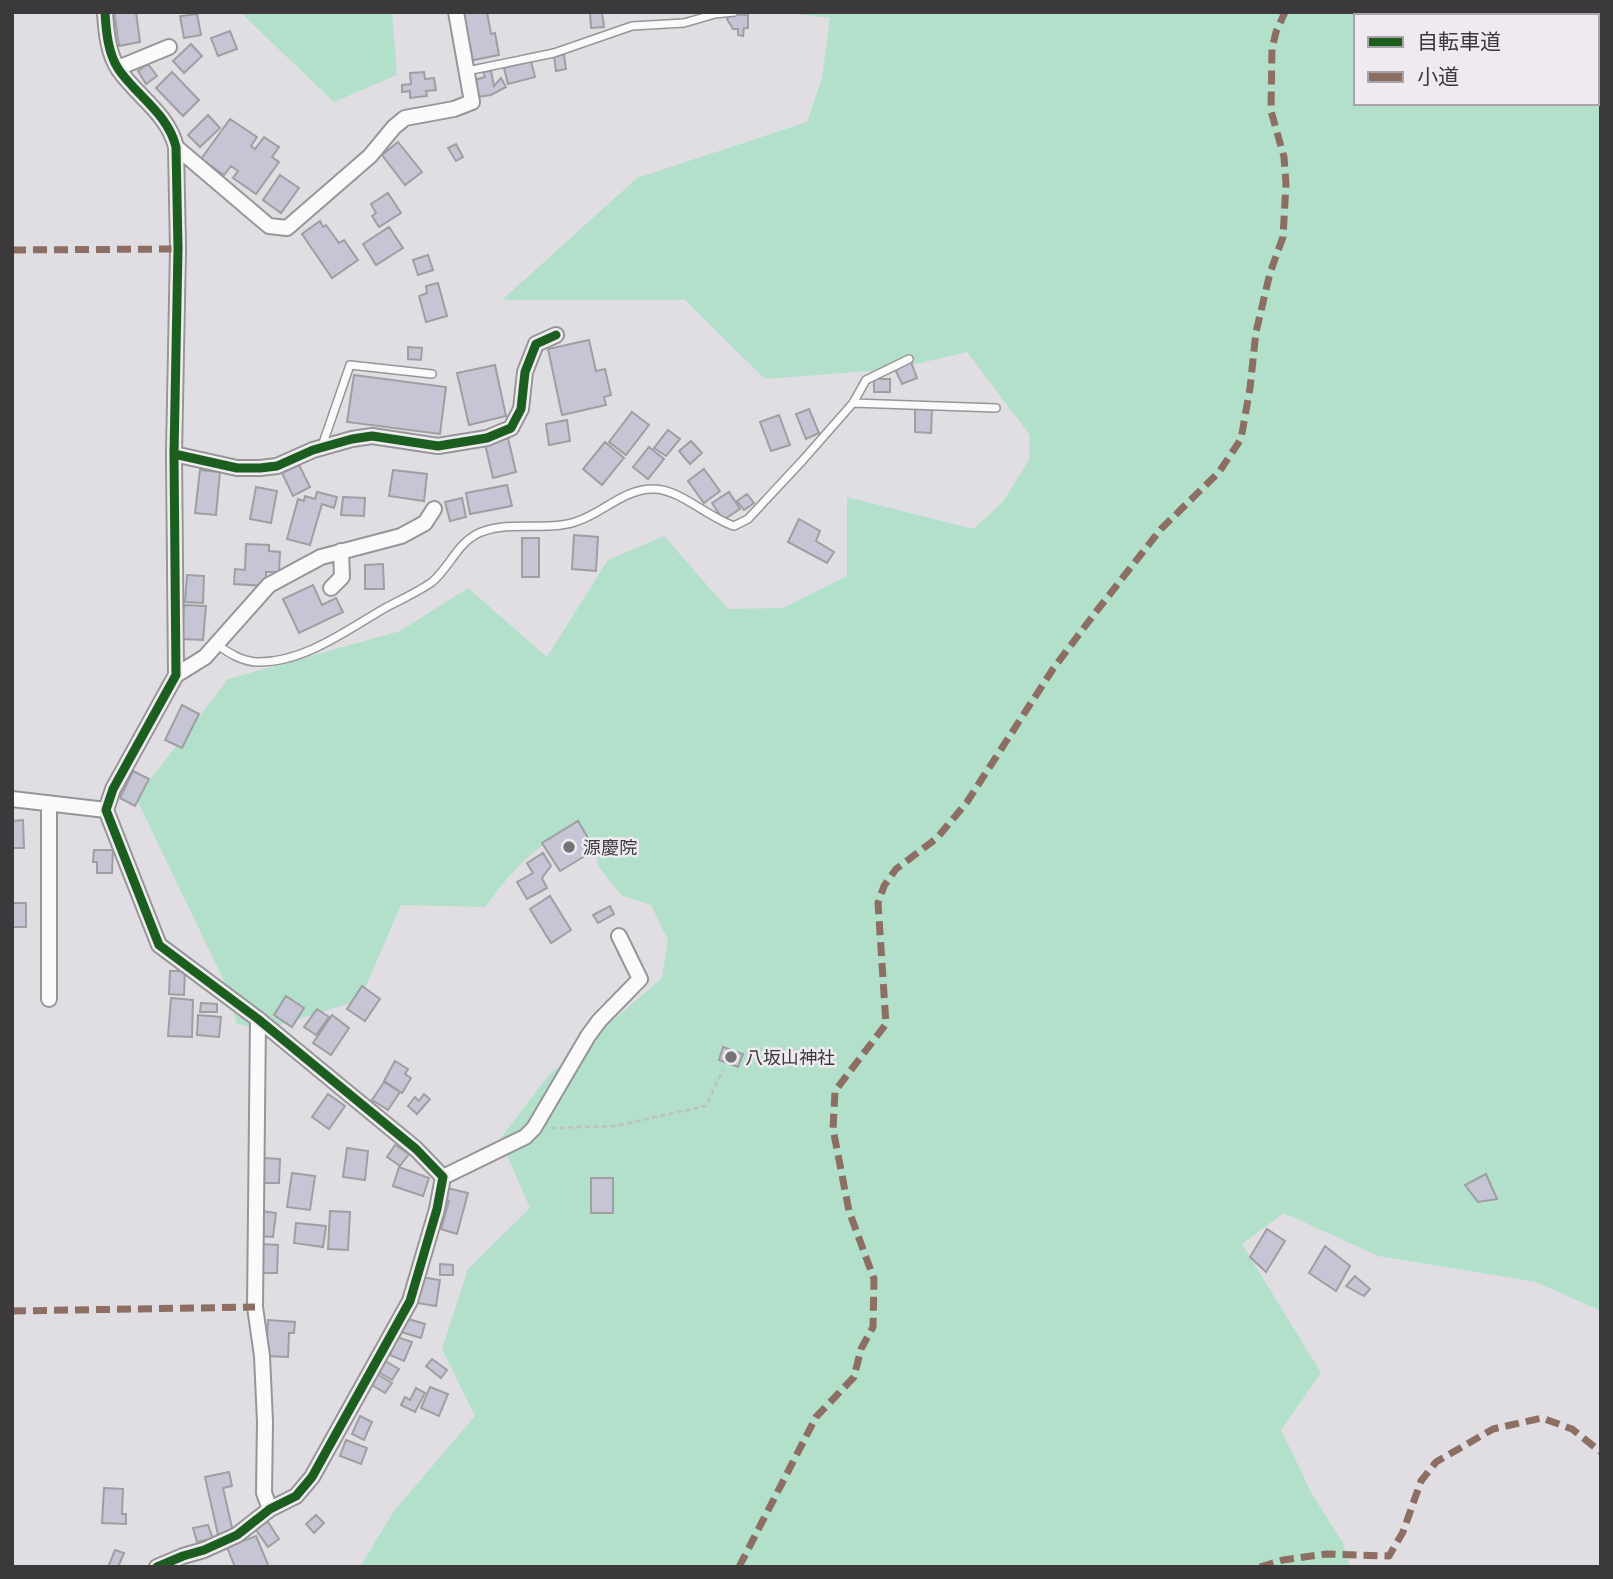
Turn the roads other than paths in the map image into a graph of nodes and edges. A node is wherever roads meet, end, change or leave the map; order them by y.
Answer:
1 (105, 12) edge
2 (456, 12) edge
3 (734, 12) edge
4 (169, 47) dead end
5 (118, 68) junction
6 (467, 71) junction
7 (176, 147) junction
8 (555, 335) dead end
9 (909, 359) dead end
10 (432, 374) dead end
11 (853, 403) junction
12 (996, 408) dead end
13 (321, 447) junction
14 (174, 454) junction
15 (434, 509) dead end
16 (341, 551) junction
17 (331, 588) dead end
18 (215, 644) junction
19 (176, 674) junction
20 (12, 799) edge
21 (49, 803) junction
22 (106, 810) junction
23 (619, 936) dead end
24 (49, 999) dead end
25 (258, 1019) junction
26 (443, 1177) junction
27 (270, 1509) junction
28 (157, 1567) edge

1 - 5 street
2 - 6 street
3 - 6 lane
4 - 5 street
5 - 7 street
6 - 7 street
7 - 14 street
8 - 13 street
9 - 11 lane
10 - 13 lane
11 - 12 lane
11 - 18 lane
13 - 14 street
14 - 19 street
15 - 16 street
16 - 17 street
16 - 18 street
18 - 19 street
19 - 22 street
20 - 21 street
21 - 22 street
21 - 24 street
22 - 25 street
23 - 26 street
25 - 26 street
25 - 27 street
26 - 27 street
27 - 28 street

